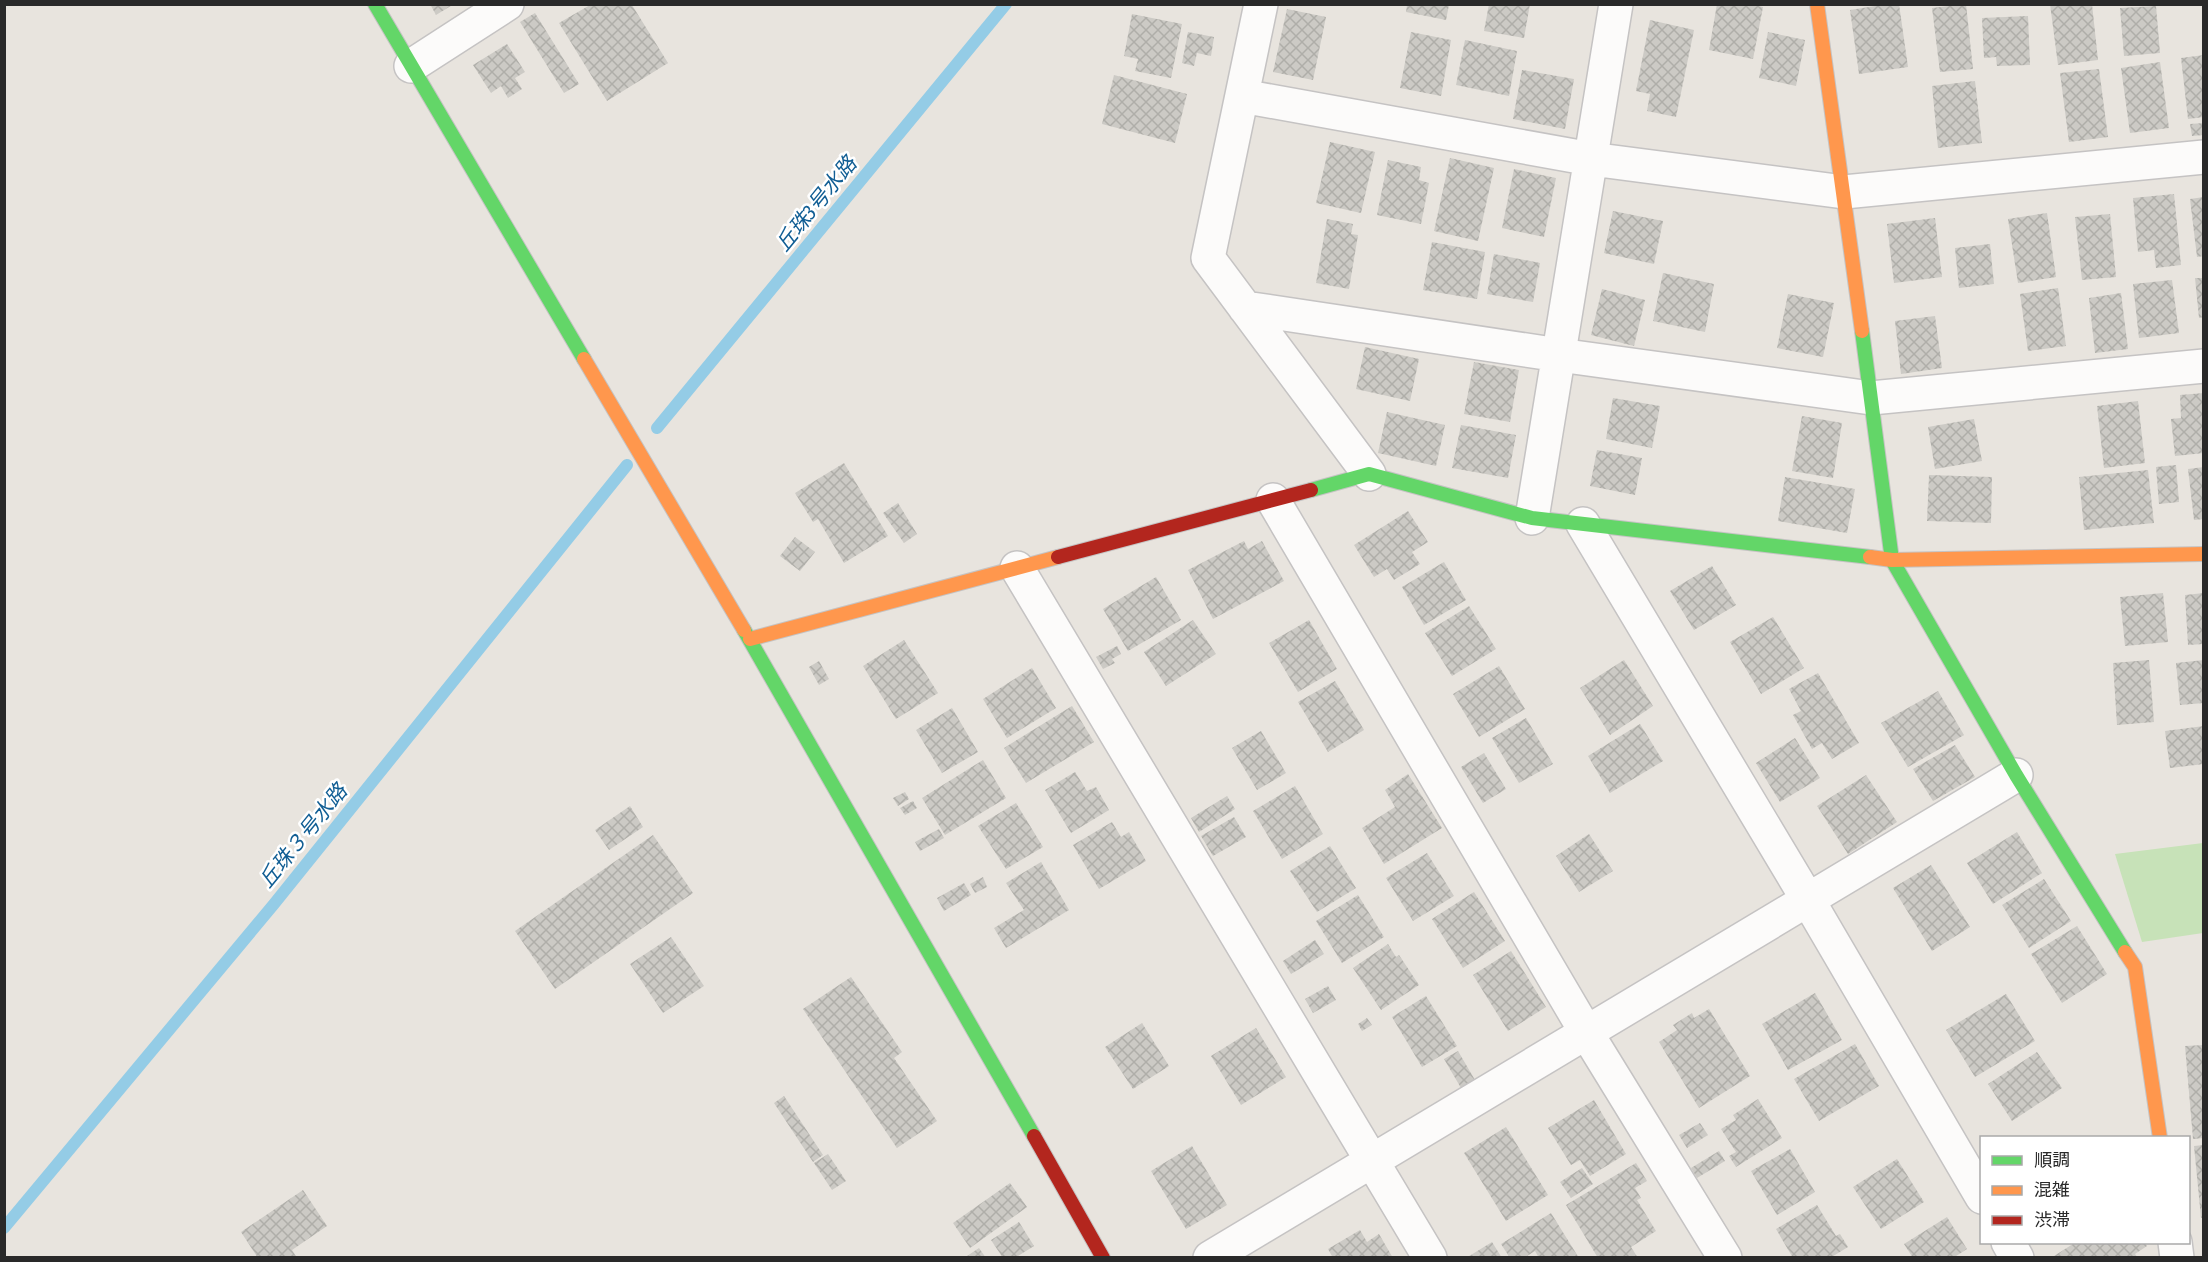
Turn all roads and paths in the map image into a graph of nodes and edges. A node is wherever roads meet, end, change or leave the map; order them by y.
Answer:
1 (375, 4) edge
2 (507, 4) edge
3 (1262, 4) edge
4 (1616, 4) edge
5 (1817, 4) edge
6 (411, 66) junction
7 (1242, 96) junction
8 (2204, 157) edge
9 (1591, 159) junction
10 (1844, 192) junction
11 (1245, 308) junction
12 (1559, 355) junction
13 (2204, 366) edge
14 (1871, 398) junction
15 (1369, 474) junction
16 (1273, 500) junction
17 (1532, 518) junction
18 (1582, 524) junction
19 (2204, 554) edge
20 (1892, 560) junction
21 (1017, 568) junction
22 (750, 639) junction
23 (2016, 776) junction
24 (1808, 900) junction
25 (1586, 1032) junction
26 (2160, 1136) edge
27 (1372, 1161) junction
28 (1980, 1194) edge
29 (2009, 1244) edge
30 (1103, 1257) edge
31 (1210, 1257) edge
32 (1430, 1257) edge
33 (1725, 1257) edge
34 (2017, 1257) edge

1 - 6 street
2 - 6 street
3 - 7 street
4 - 9 street
5 - 10 street
6 - 22 street
7 - 9 street
7 - 11 street
8 - 10 street
9 - 10 street
9 - 12 street
10 - 14 street
11 - 12 street
11 - 15 street
12 - 14 street
12 - 17 street
13 - 14 street
14 - 20 street
15 - 16 street
15 - 17 street
16 - 21 street
16 - 25 street
17 - 18 street
18 - 20 street
18 - 24 street
19 - 20 street
20 - 23 street
21 - 22 street
21 - 27 street
22 - 30 street
23 - 24 street
23 - 26 street
24 - 25 street
24 - 28 street
25 - 27 street
25 - 33 street
27 - 31 street
27 - 32 street
29 - 34 street

